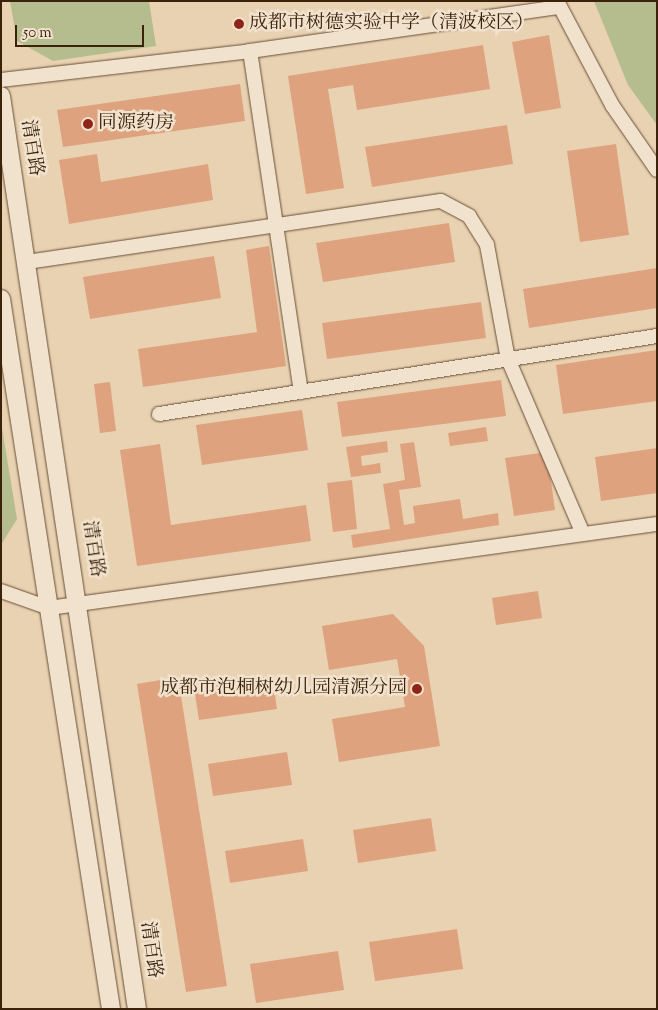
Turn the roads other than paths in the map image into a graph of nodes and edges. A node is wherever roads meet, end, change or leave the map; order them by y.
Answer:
1 (558, 4) edge
2 (250, 51) junction
3 (1, 80) edge
4 (1, 96) edge
5 (657, 170) edge
6 (277, 225) junction
7 (27, 262) junction
8 (1, 299) edge
9 (657, 336) edge
10 (508, 360) junction
11 (301, 392) junction
12 (159, 414) dead end
13 (657, 524) edge
14 (583, 534) junction
15 (1, 591) edge
16 (78, 604) junction
17 (49, 608) junction
18 (111, 1009) edge
19 (137, 1009) edge

1 - 2 street
1 - 5 street
2 - 3 street
2 - 6 street
4 - 7 street, 清百路
6 - 7 street
6 - 10 street
6 - 11 street
7 - 16 street, 清百路
8 - 17 street
9 - 10 street
10 - 11 street
10 - 14 street
11 - 12 street
13 - 14 street
14 - 16 street
15 - 17 street
16 - 17 street
16 - 19 street, 清百路
17 - 18 street

